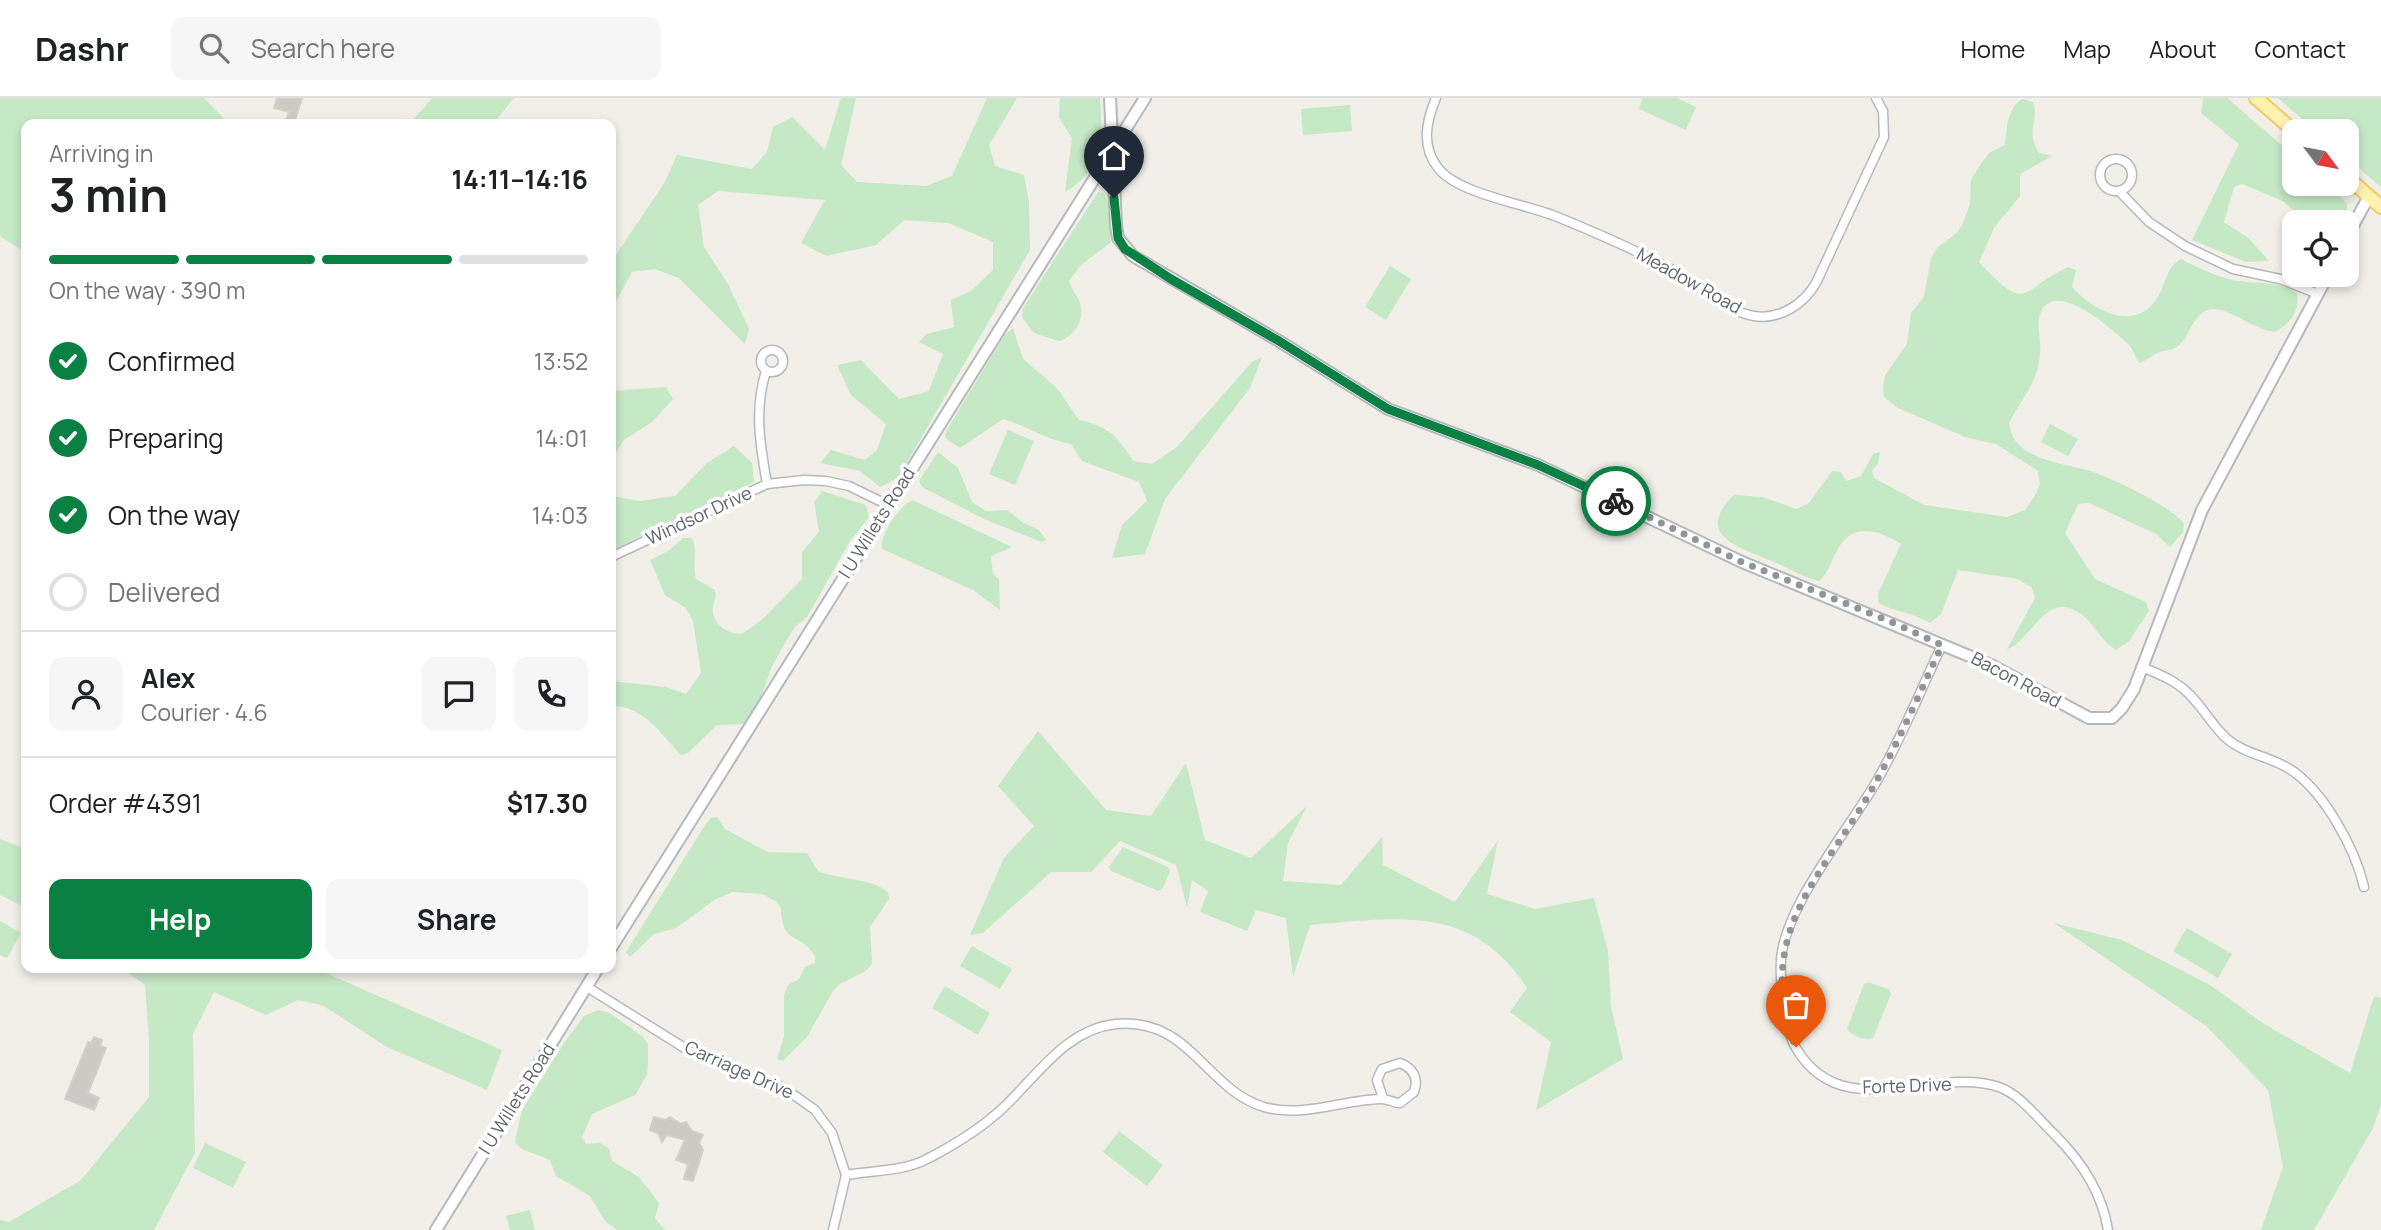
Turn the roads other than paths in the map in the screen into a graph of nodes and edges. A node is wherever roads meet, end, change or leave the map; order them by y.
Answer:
1 (1111, 98) edge
2 (1145, 98) edge
3 (1436, 98) edge
4 (1876, 98) edge
5 (2256, 98) edge
6 (2282, 121) edge
7 (1113, 150) junction
8 (2359, 187) edge
9 (2119, 191) junction
10 (2369, 196) junction
11 (2381, 207) edge
12 (2359, 215) edge
13 (2322, 287) edge
14 (2318, 294) junction
15 (766, 371) dead end
16 (767, 484) junction
17 (888, 505) junction
18 (616, 555) edge
19 (1942, 645) junction
20 (2142, 667) junction
21 (2364, 887) dead end
22 (616, 940) edge
23 (595, 973) edge
24 (587, 987) junction
25 (1383, 1098) junction
26 (846, 1175) junction
27 (436, 1230) edge
28 (833, 1230) edge
29 (2108, 1230) edge

1 - 7 street, Bacon Road
2 - 7 street, I U Willets Road
3 - 4 street, Meadow Road
5 - 6 main road
7 - 17 street, I U Willets Road
7 - 19 street, Bacon Road
8 - 10 main road
9 - 9 street
9 - 14 street
10 - 11 main road
10 - 12 street
13 - 14 street, Bacon Road
14 - 20 street, Bacon Road
15 - 16 street
16 - 17 street, Windsor Drive
16 - 18 street, Windsor Drive
17 - 22 street, I U Willets Road
19 - 20 street, Bacon Road
19 - 29 street, Forte Drive
20 - 21 street
23 - 24 street, I U Willets Road
24 - 26 street, Carriage Drive
24 - 27 street, I U Willets Road
25 - 25 street
25 - 26 street
26 - 28 street

